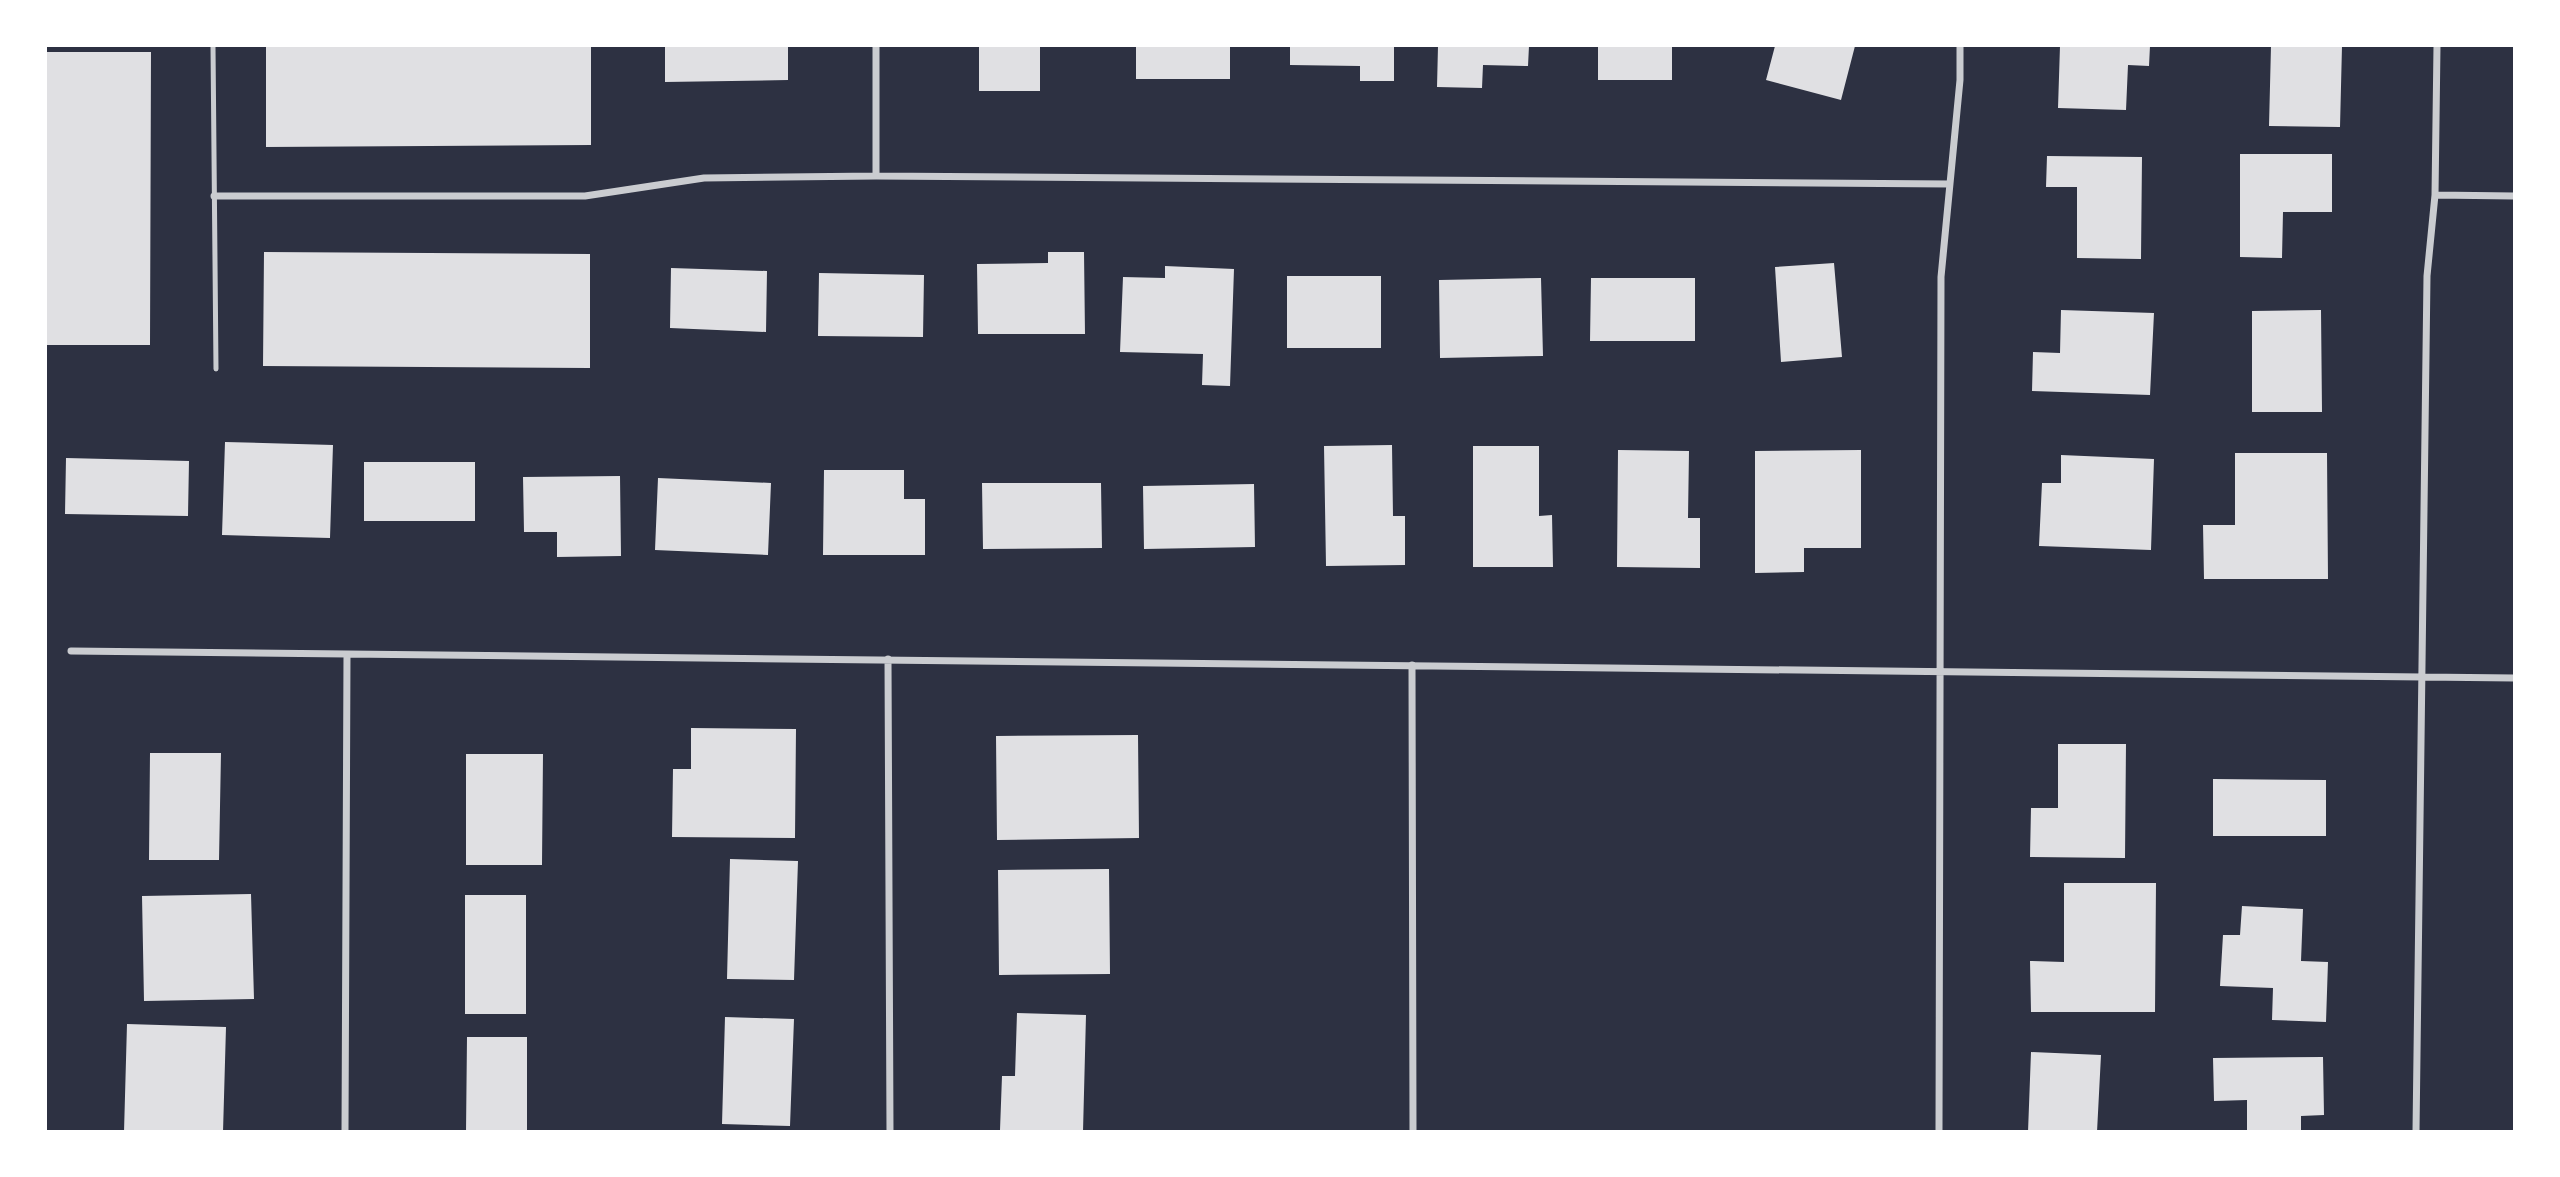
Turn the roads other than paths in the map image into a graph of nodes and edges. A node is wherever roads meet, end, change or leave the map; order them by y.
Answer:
1 (213, 46) edge
2 (876, 46) edge
3 (1960, 46) edge
4 (2437, 46) edge
5 (876, 176) junction
6 (1950, 184) junction
7 (2435, 195) junction
8 (214, 196) junction
9 (2515, 196) edge
10 (216, 369) dead end
11 (71, 651) dead end
12 (346, 654) junction
13 (888, 659) junction
14 (1412, 665) junction
15 (1940, 671) junction
16 (2422, 677) junction
17 (2515, 678) edge
18 (345, 1132) edge
19 (890, 1132) edge
20 (1413, 1132) edge
21 (1939, 1132) edge
22 (2416, 1132) edge

1 - 8 lane
2 - 5 street
3 - 6 street
4 - 7 street
5 - 6 street
5 - 8 street
6 - 15 street
7 - 9 street
7 - 16 street
8 - 10 lane
11 - 12 street
12 - 13 street
12 - 18 street
13 - 14 street
13 - 19 street
14 - 15 street
14 - 20 street
15 - 16 street
15 - 21 street
16 - 17 street
16 - 22 street

